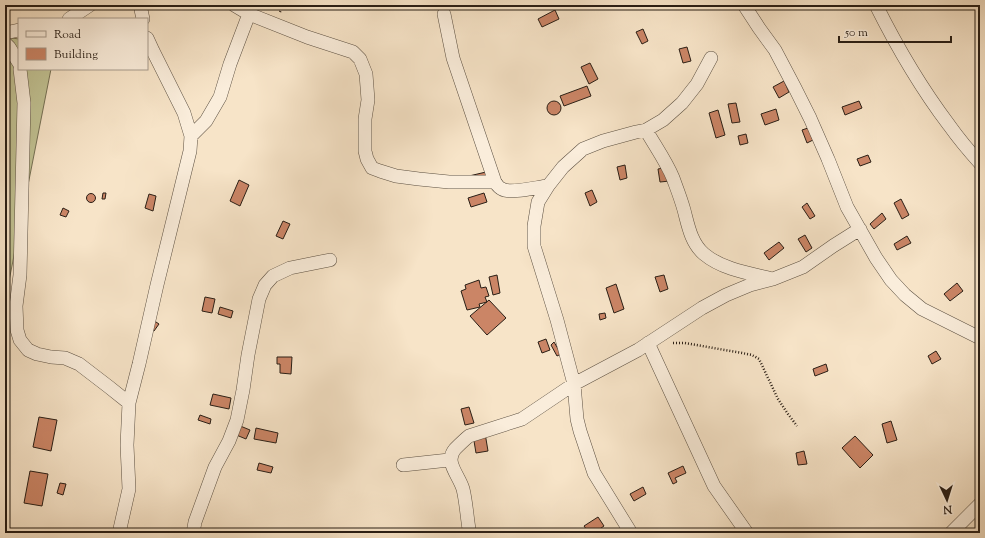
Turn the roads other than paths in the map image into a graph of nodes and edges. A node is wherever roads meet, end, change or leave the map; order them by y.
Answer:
1 (90, 5) edge
2 (140, 5) edge
3 (234, 5) edge
4 (744, 5) edge
5 (876, 5) edge
6 (249, 14) junction
7 (444, 14) dead end
8 (70, 18) edge
9 (143, 18) edge
10 (18, 30) edge
11 (5, 33) edge
12 (148, 41) edge
13 (5, 43) edge
14 (711, 58) dead end
15 (18, 61) edge
16 (20, 70) edge
17 (646, 130) junction
18 (190, 136) junction
19 (980, 163) edge
20 (495, 182) junction
21 (548, 186) junction
22 (860, 229) junction
23 (330, 260) dead end
24 (772, 279) junction
25 (980, 338) edge
26 (651, 341) junction
27 (574, 384) junction
28 (128, 403) junction
29 (451, 457) junction
30 (403, 465) dead end
31 (980, 504) edge
32 (119, 533) edge
33 (193, 533) edge
34 (469, 533) edge
35 (631, 533) edge
36 (747, 533) edge
37 (951, 533) edge

1 - 8 street
2 - 9 street
3 - 6 street
4 - 22 street
5 - 19 street
6 - 18 street
6 - 20 street
7 - 20 street
10 - 11 street
12 - 18 street
13 - 15 street
14 - 17 street
16 - 28 street
17 - 21 street
17 - 24 street
18 - 28 street
20 - 21 street
21 - 27 street
22 - 24 street
22 - 25 street
23 - 33 street
24 - 26 street
26 - 27 street
26 - 36 street
27 - 29 street
27 - 35 street
28 - 32 street
29 - 30 street
29 - 34 street
31 - 37 street

